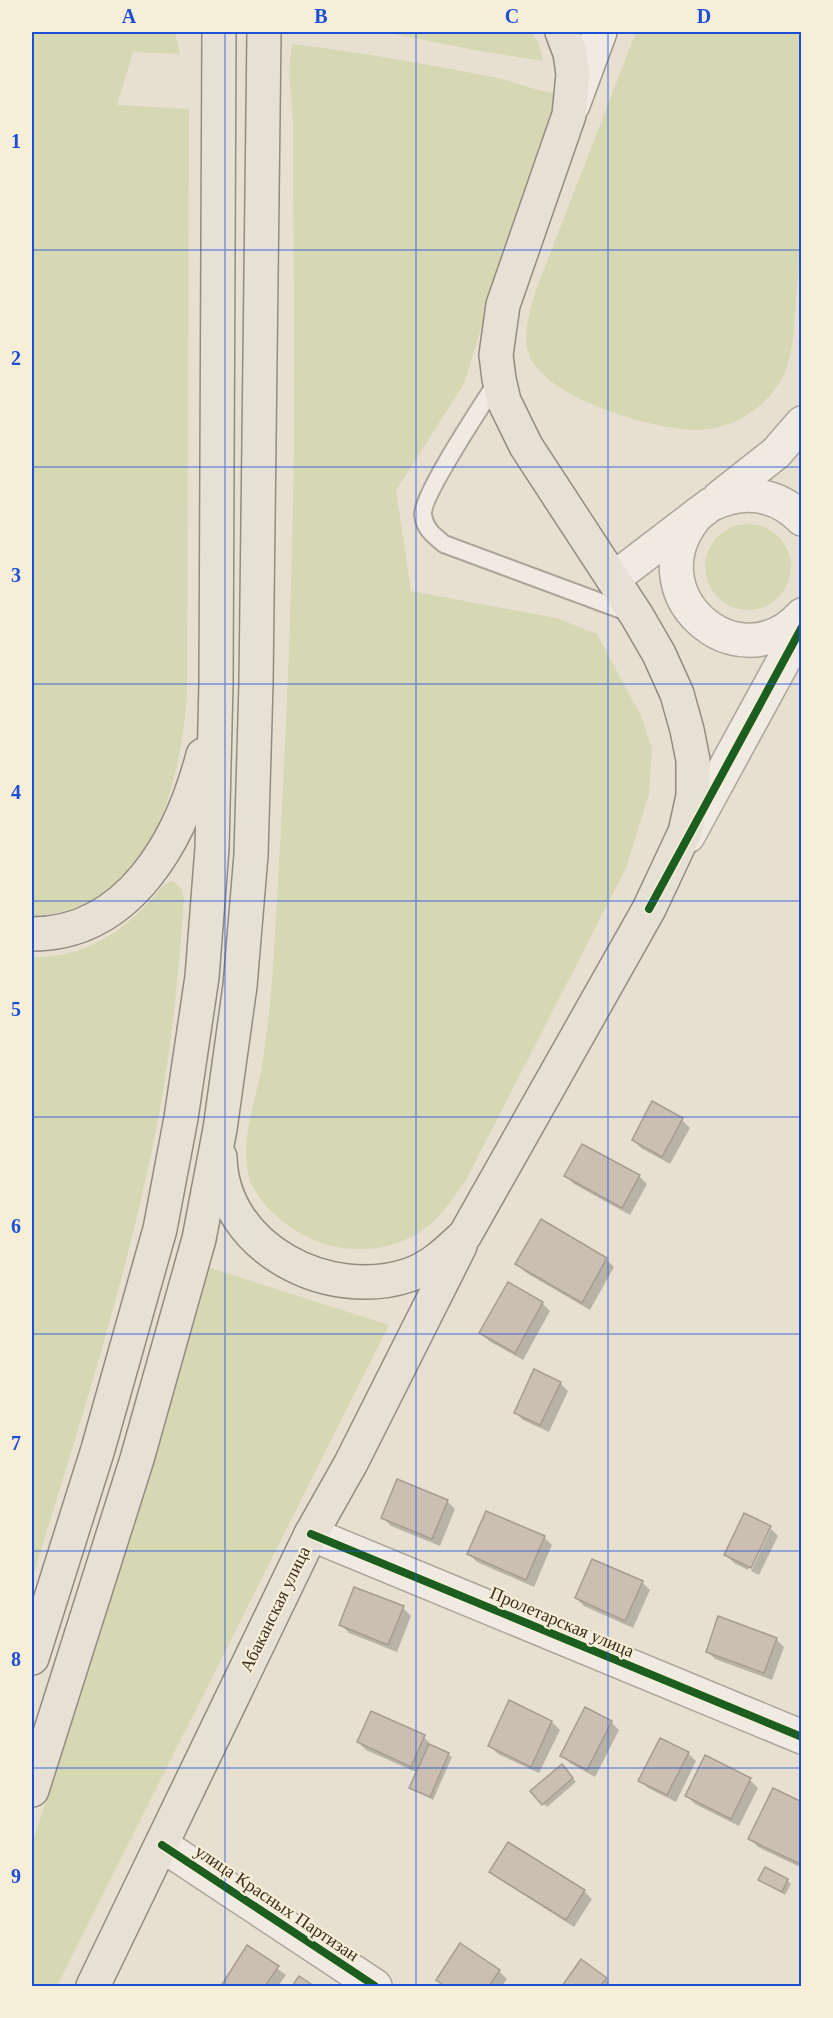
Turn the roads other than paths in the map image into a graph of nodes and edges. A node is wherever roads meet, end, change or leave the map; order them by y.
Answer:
1 (219, 32) edge
2 (264, 32) edge
3 (562, 32) edge
4 (600, 32) edge
5 (569, 115) junction
6 (499, 379) junction
7 (801, 423) edge
8 (704, 510) junction
9 (801, 519) edge
10 (613, 579) junction
11 (801, 615) edge
12 (637, 616) junction
13 (801, 627) edge
14 (216, 683) junction
15 (649, 909) junction
16 (32, 934) edge
17 (220, 1130) junction
18 (465, 1235) junction
19 (311, 1534) junction
20 (32, 1658) edge
21 (801, 1737) edge
22 (32, 1790) edge
23 (162, 1845) junction
24 (93, 1986) edge
25 (375, 1986) edge

1 - 14 main road
2 - 17 main road
3 - 5 main road
4 - 5 street
5 - 6 main road
6 - 10 main road
6 - 12 lane
7 - 8 street
8 - 9 street
8 - 10 street
8 - 11 street
10 - 12 main road
12 - 15 main road
13 - 15 street
14 - 16 main road
14 - 20 main road
15 - 18 main road
17 - 18 main road
17 - 22 main road
18 - 19 main road, Абаканская улица
19 - 21 street, Пролетарская улица
19 - 23 main road, Абаканская улица
23 - 24 main road, Абаканская улица
23 - 25 street, улица Красных Партизан

